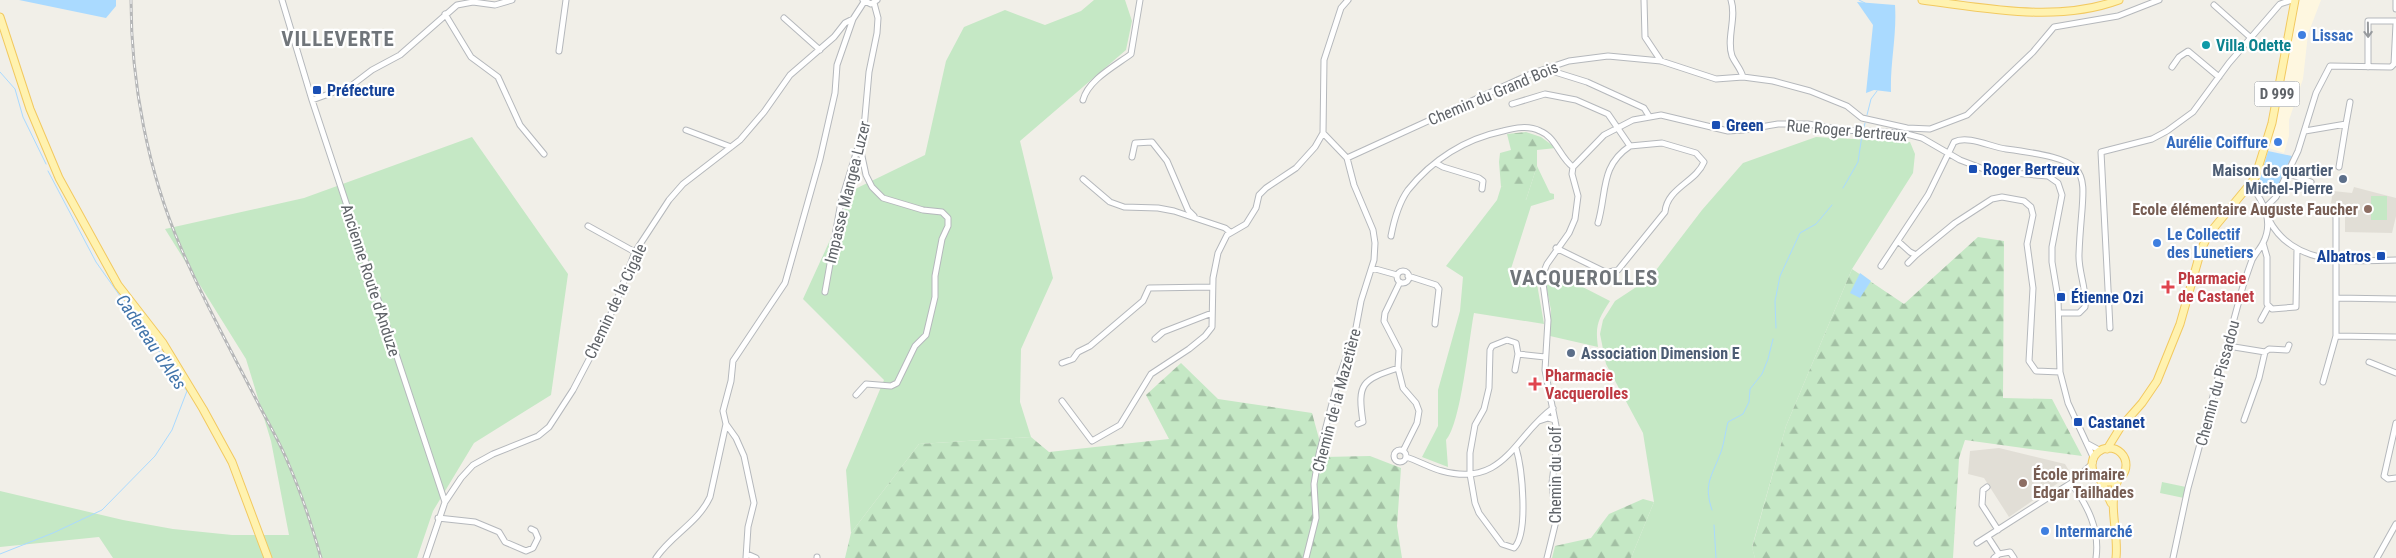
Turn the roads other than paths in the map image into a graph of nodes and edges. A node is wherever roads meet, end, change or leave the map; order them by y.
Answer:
1 (282, 0) edge
2 (512, 0) edge
3 (566, 0) edge
4 (1140, 0) edge
5 (1348, 0) edge
6 (1644, 0) edge
7 (1731, 0) edge
8 (1922, 0) edge
9 (2105, 0) edge
10 (2119, 0) edge
11 (2159, 0) edge
12 (2294, 0) edge
13 (2396, 0) edge
14 (473, 1) edge
15 (864, 1) edge
16 (876, 2) edge
17 (2214, 5) dead end
18 (2396, 9) edge
19 (2010, 10) junction
20 (445, 14) junction
21 (0, 17) edge
22 (784, 18) dead end
23 (853, 18) junction
24 (2396, 22) edge
25 (2251, 38) junction
26 (820, 50) junction
27 (559, 51) dead end
28 (1661, 61) junction
29 (1550, 67) junction
30 (2172, 67) dead end
31 (2368, 67) junction
32 (2219, 77) junction
33 (1743, 78) junction
34 (312, 100) junction
35 (1083, 100) dead end
36 (2350, 102) dead end
37 (1512, 104) dead end
38 (1634, 105) junction
39 (1648, 116) junction
40 (1639, 118) junction
41 (2346, 124) junction
42 (1619, 126) junction
43 (686, 130) dead end
44 (2305, 131) junction
45 (1323, 133) junction
46 (730, 146) junction
47 (860, 146) junction
48 (1630, 146) junction
49 (544, 154) dead end
50 (1947, 154) junction
51 (1132, 157) dead end
52 (1347, 158) junction
53 (1436, 163) junction
54 (1573, 167) junction
55 (2339, 167) dead end
56 (2287, 173) junction
57 (1083, 179) dead end
58 (2311, 182) dead end
59 (2251, 185) junction
60 (1482, 189) dead end
61 (2265, 208) junction
62 (2331, 211) dead end
63 (1196, 218) junction
64 (2269, 219) junction
65 (1598, 223) dead end
66 (588, 226) dead end
67 (2275, 231) junction
68 (1230, 232) junction
69 (1391, 236) dead end
70 (1899, 242) junction
71 (2264, 242) junction
72 (1556, 248) junction
73 (2297, 249) junction
74 (635, 252) junction
75 (1916, 255) junction
76 (2336, 260) junction
77 (2396, 260) edge
78 (1908, 263) dead end
79 (1881, 266) dead end
80 (1372, 268) junction
81 (1397, 275) junction
82 (1408, 276) junction
83 (1400, 282) junction
84 (1212, 288) junction
85 (824, 292) dead end
86 (2336, 298) junction
87 (2396, 299) edge
88 (2268, 307) junction
89 (1212, 313) junction
90 (2058, 313) junction
91 (2261, 320) dead end
92 (1435, 324) dead end
93 (2110, 328) dead end
94 (2336, 336) junction
95 (2396, 337) edge
96 (1155, 339) dead end
97 (2289, 345) dead end
98 (2228, 346) junction
99 (2266, 352) junction
100 (1518, 354) junction
101 (1545, 357) junction
102 (2369, 362) dead end
103 (1062, 363) dead end
104 (1398, 368) junction
105 (1515, 370) dead end
106 (2060, 372) junction
107 (2396, 373) edge
108 (2324, 382) dead end
109 (856, 395) dead end
110 (1062, 401) dead end
111 (1553, 408) junction
112 (1547, 416) junction
113 (1555, 420) junction
114 (2244, 420) dead end
115 (2396, 423) edge
116 (726, 424) junction
117 (1358, 424) dead end
118 (2118, 433) junction
119 (2088, 444) junction
120 (1516, 448) junction
121 (2104, 450) junction
122 (1403, 451) junction
123 (2120, 453) junction
124 (1406, 457) junction
125 (2093, 461) junction
126 (1470, 474) junction
127 (2080, 474) junction
128 (2098, 478) junction
129 (2396, 478) edge
130 (2118, 480) junction
131 (2072, 486) junction
132 (1987, 487) dead end
133 (445, 502) junction
134 (2113, 508) junction
135 (438, 518) junction
136 (2396, 524) edge
137 (531, 529) dead end
138 (1998, 530) junction
139 (1988, 537) junction
140 (1978, 543) dead end
141 (747, 556) edge
142 (1997, 556) edge
143 (268, 558) edge
144 (426, 558) edge
145 (656, 558) edge
146 (756, 558) edge
147 (1306, 558) edge
148 (1547, 558) edge
149 (2014, 558) edge
150 (2096, 558) edge
151 (2116, 558) edge
152 (2173, 558) edge
153 (2376, 558) edge

1 - 34 street, Ancienne Route d'Anduze
2 - 14 street
3 - 27 street
4 - 35 street
5 - 45 street
6 - 28 street
7 - 33 street
8 - 19 main road
9 - 19 main road
10 - 19 main road
11 - 33 street, Chemin du Grand Bois
12 - 25 street
12 - 59 main road, D 999
13 - 18 street
14 - 20 street
15 - 16 street
15 - 23 street, Chemin de la Cigale
16 - 47 street, Impasse Mangea Luzer
17 - 25 street
20 - 34 street
20 - 49 street
21 - 143 main road
22 - 26 street
23 - 26 street, Chemin de la Cigale
23 - 116 street
24 - 31 street
24 -> 31 street
25 - 32 street
26 - 46 street, Chemin de la Cigale
28 - 29 street, Chemin du Grand Bois
28 - 33 street, Chemin du Grand Bois
29 - 38 street
29 - 52 street, Chemin du Grand Bois
30 - 32 street
31 - 44 street
32 - 93 street
34 - 133 street, Ancienne Route d'Anduze
36 - 41 street
37 - 42 street
38 - 39 street
38 - 40 street
39 - 40 street
39 - 50 street, Rue Roger Bertreux
40 - 42 street
41 - 44 street
41 - 55 street
42 - 48 street
42 - 54 street
43 - 46 street
44 - 56 street
45 - 52 street
45 - 68 street
46 - 74 street, Chemin de la Cigale
47 - 85 street, Impasse Mangea Luzer
47 - 109 street
48 - 65 street
48 - 72 street
50 - 70 street
50 - 90 street, Rue Roger Bertreux
50 - 90 street
51 - 63 street
52 - 80 street, Chemin de la Mazetière
53 - 54 street
53 - 60 street
53 - 69 street
54 - 72 street, Chemin du Golf
56 - 58 street
56 - 61 street
57 - 63 street
59 - 61 street
59 - 118 main road, D 999
61 - 64 street
62 - 76 street
63 - 68 street
64 - 67 street
64 - 71 street, Chemin du Pissadou
66 - 74 street
67 - 71 street
67 - 73 street
68 - 84 street
70 - 75 street
70 - 79 street
71 - 88 street
71 - 98 street, Chemin du Pissadou
72 - 101 street, Chemin du Golf
73 - 76 street
73 - 88 street
74 - 133 street, Chemin de la Cigale
75 - 78 street
75 - 106 street
76 - 77 street
76 - 86 street
80 - 81 street
80 - 147 street, Chemin de la Mazetière
81 - 82 street
81 - 83 street
82 - 83 street
82 - 92 street
83 - 104 street
84 - 89 street
84 - 103 street
86 - 87 street
86 - 94 street
88 - 91 street
89 - 96 street
89 - 110 street
90 - 106 street, Rue Roger Bertreux
94 - 95 street
94 - 108 street
97 - 99 street
98 - 99 street
98 - 152 street, Chemin du Pissadou
99 - 114 street
100 - 101 street
100 - 105 street
100 - 126 street
101 - 111 street, Chemin du Golf
102 - 107 street
104 - 117 street
104 - 122 street
106 - 119 street, Rue Roger Bertreux
111 - 112 street
111 - 113 street, Chemin du Golf
112 - 113 street
112 - 120 street
113 - 148 street, Chemin du Golf
115 - 129 street
116 - 141 street
116 - 145 street
118 - 121 main road, D 999
118 - 123 main road
119 - 121 street
119 - 125 street, Rue Roger Bertreux
120 - 126 street
120 - 126 street
121 - 123 main road
121 - 125 main road
122 - 124 street
122 - 124 street
123 - 130 main road
124 - 126 street
125 - 127 street
125 - 128 main road
127 - 128 street
127 - 131 street
128 - 130 main road
128 - 134 main road
130 - 134 main road
131 - 138 street
131 - 150 street
132 - 138 street
133 - 135 street
134 - 151 main road
135 - 137 street
135 - 144 street
136 - 153 street
138 - 139 street
139 - 140 street
139 - 142 street
141 - 146 street
142 - 149 street

